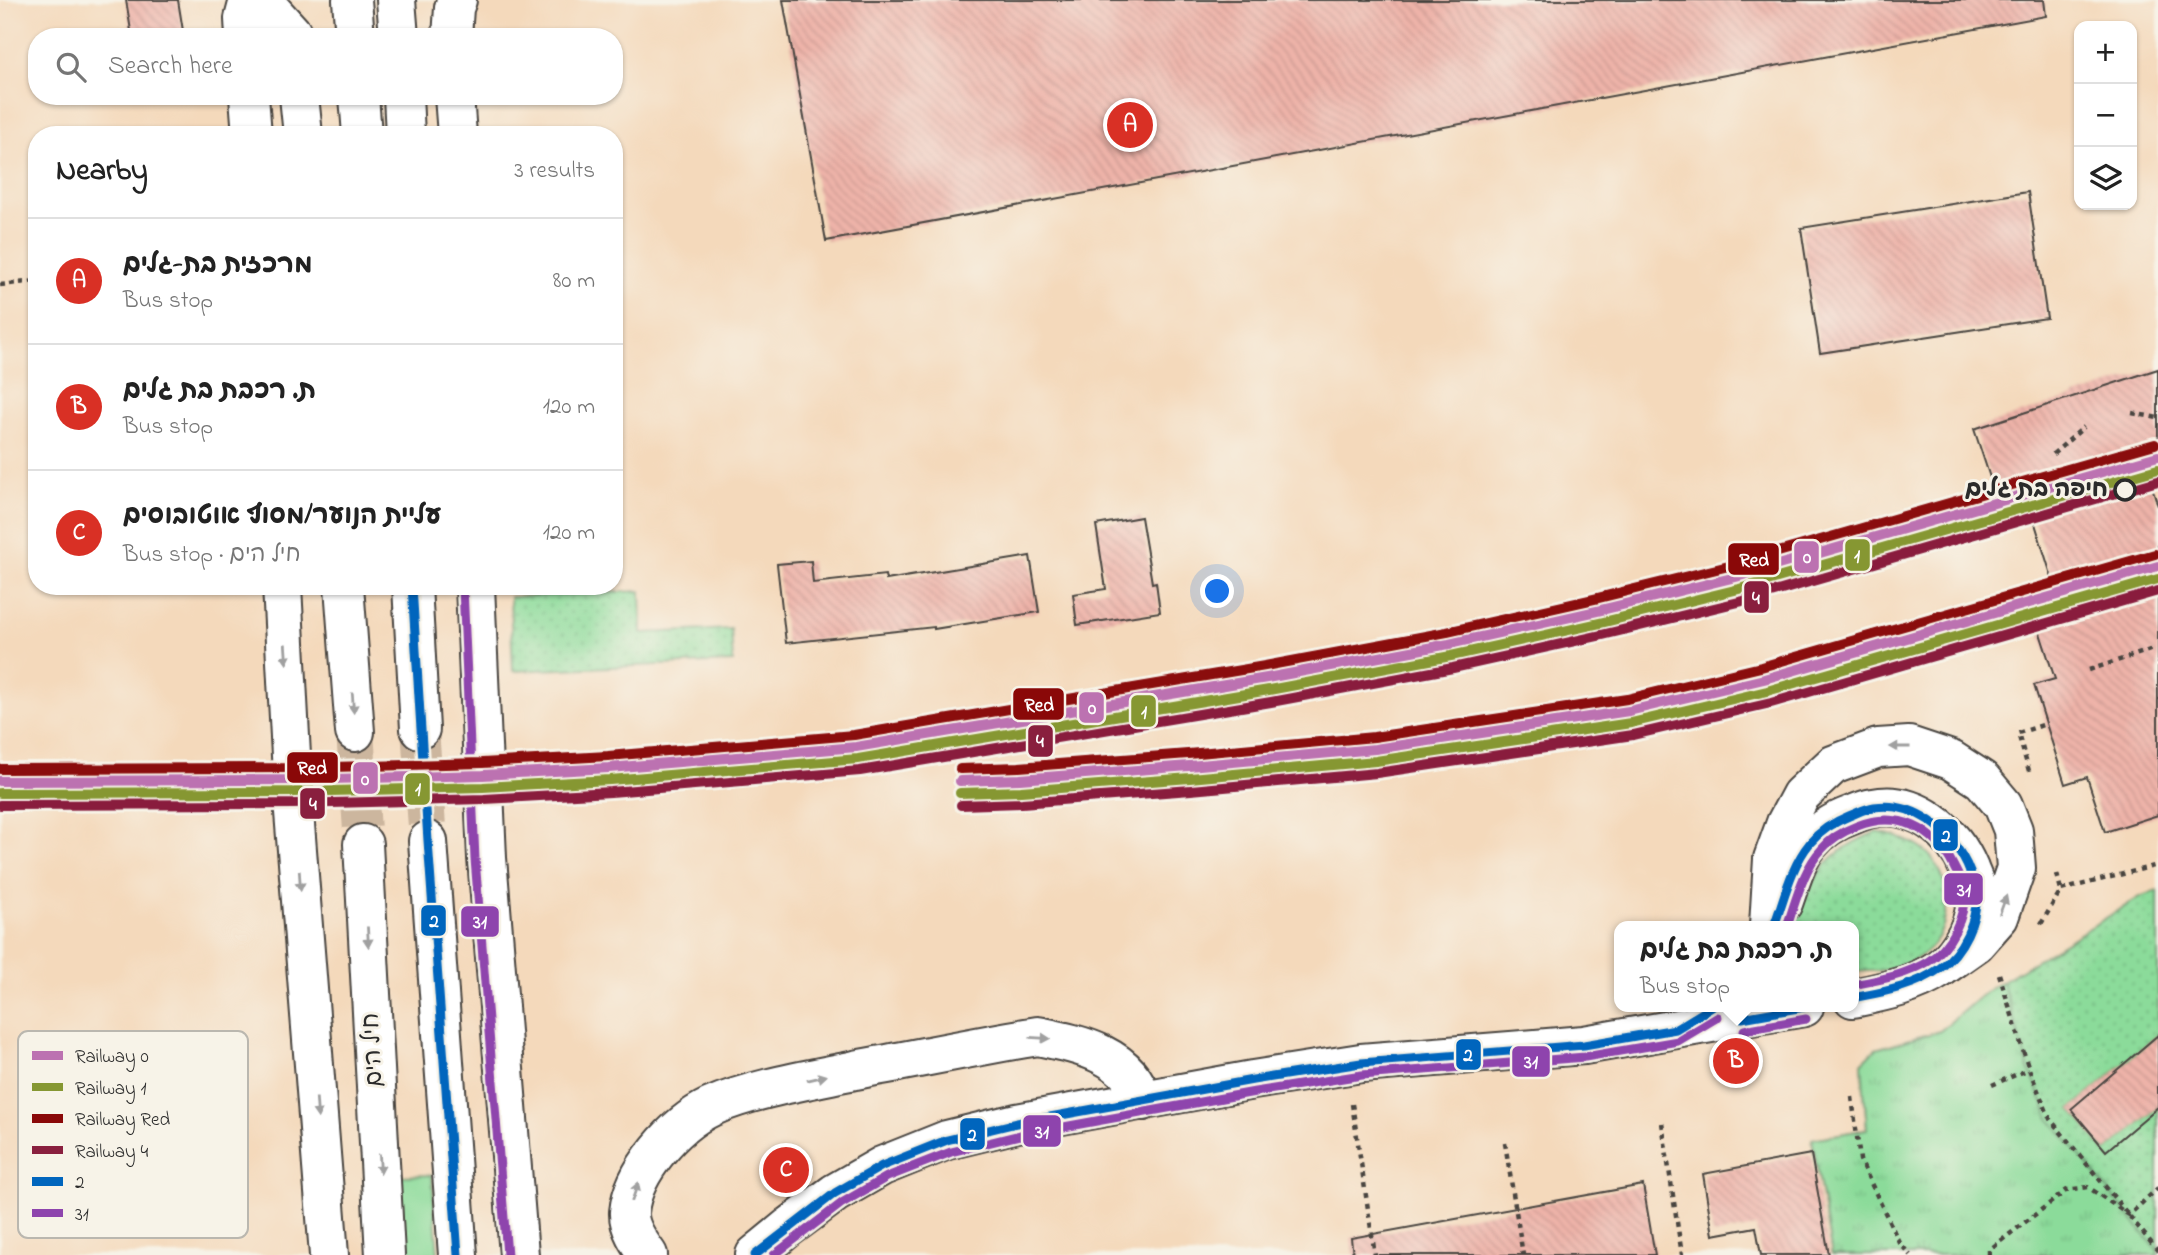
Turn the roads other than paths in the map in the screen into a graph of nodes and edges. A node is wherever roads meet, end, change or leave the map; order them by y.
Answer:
1 (249, 0) edge
2 (262, 0) edge
3 (352, 0) edge
4 (396, 0) edge
5 (457, 0) edge
6 (292, 23) edge
7 (244, 28) edge
8 (354, 28) edge
9 (398, 28) edge
10 (453, 28) edge
11 (250, 105) edge
12 (300, 105) edge
13 (360, 105) edge
14 (403, 105) edge
15 (455, 105) edge
16 (251, 126) edge
17 (302, 126) edge
18 (361, 126) edge
19 (405, 126) edge
20 (456, 126) edge
21 (283, 595) edge
22 (345, 595) edge
23 (413, 595) edge
24 (475, 595) edge
25 (420, 729) tunnel mouth
26 (355, 732) tunnel mouth
27 (428, 841) tunnel mouth
28 (363, 844) tunnel mouth
29 (1772, 921) edge
30 (1774, 921) edge
31 (1939, 969) junction
32 (1859, 996) edge
33 (1704, 1012) edge
34 (1775, 1012) edge
35 (1676, 1029) junction
36 (1143, 1101) junction
37 (329, 1255) edge
38 (385, 1255) edge
39 (458, 1255) edge
40 (519, 1255) edge
41 (648, 1255) edge
42 (755, 1255) edge

1 - 7 main road
2 - 6 main road
3 - 8 main road
4 - 9 main road
5 - 10 main road
11 - 16 main road
12 - 17 main road
13 - 18 main road
14 - 19 main road
15 - 20 main road
21 -> 37 main road
22 -> 26 main road
23 - 25 main road
24 - 40 main road
27 - 39 main road
28 -> 38 main road, חיל הים
31 -> 29 main road
30 - 31 main road
31 - 32 main road
33 - 35 main road
34 - 35 main road
35 - 36 main road
41 -> 36 main road
36 - 42 main road

